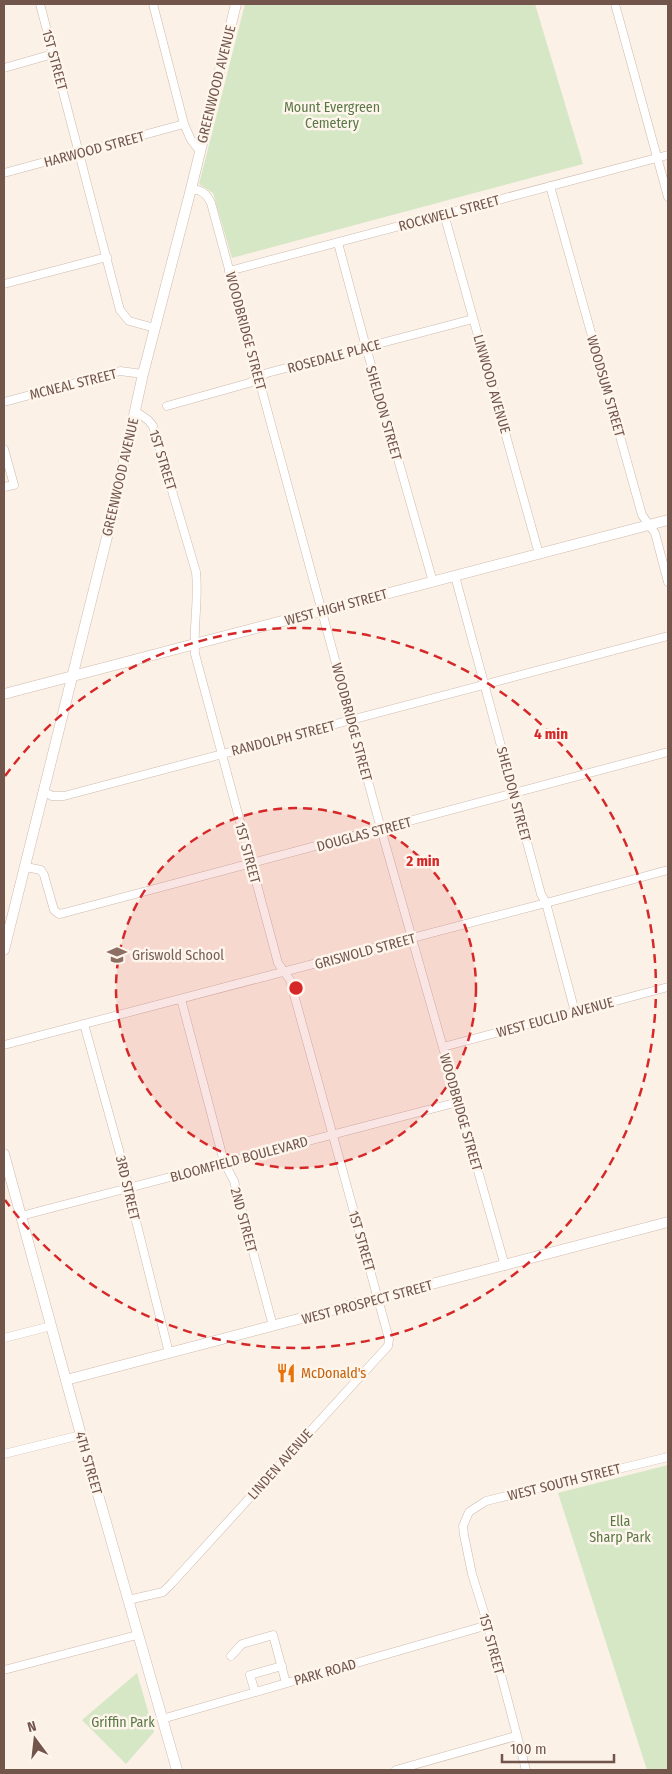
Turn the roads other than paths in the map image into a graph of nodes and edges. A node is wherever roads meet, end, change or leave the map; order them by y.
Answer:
1 (40, 4) edge
2 (153, 4) edge
3 (236, 4) edge
4 (615, 4) edge
5 (53, 54) junction
6 (4, 68) edge
7 (184, 124) junction
8 (199, 150) junction
9 (79, 153) junction
10 (668, 155) edge
11 (657, 157) junction
12 (4, 173) edge
13 (550, 186) junction
14 (191, 189) junction
15 (668, 197) edge
16 (444, 214) junction
17 (338, 243) junction
18 (107, 257) junction
19 (229, 271) junction
20 (4, 284) edge
21 (473, 319) junction
22 (155, 328) junction
23 (366, 348) junction
24 (142, 374) junction
25 (259, 378) junction
26 (4, 402) edge
27 (167, 406) dead end
28 (135, 412) junction
29 (4, 449) edge
30 (4, 487) edge
31 (668, 520) edge
32 (649, 525) junction
33 (539, 554) junction
34 (455, 576) junction
35 (433, 582) junction
36 (668, 582) edge
37 (323, 611) junction
38 (668, 636) edge
39 (195, 644) junction
40 (72, 677) junction
41 (484, 685) junction
42 (4, 694) edge
43 (352, 720) junction
44 (668, 752) edge
45 (222, 754) junction
46 (43, 791) junction
47 (514, 794) junction
48 (382, 829) junction
49 (251, 864) junction
50 (26, 867) junction
51 (668, 870) edge
52 (546, 903) junction
53 (412, 938) junction
54 (4, 950) edge
55 (284, 972) junction
56 (668, 987) edge
57 (181, 1000) junction
58 (576, 1012) junction
59 (84, 1024) junction
60 (4, 1045) edge
61 (443, 1047) junction
62 (458, 1102) junction
63 (332, 1134) junction
64 (4, 1154) edge
65 (224, 1162) junction
66 (128, 1188) junction
67 (21, 1216) junction
68 (668, 1222) edge
69 (505, 1266) junction
70 (378, 1298) junction
71 (51, 1326) junction
72 (273, 1326) junction
73 (4, 1338) edge
74 (168, 1353) junction
75 (66, 1380) junction
76 (81, 1435) junction
77 (4, 1454) edge
78 (668, 1456) edge
79 (465, 1518) joint
80 (128, 1600) junction
81 (488, 1625) junction
82 (137, 1635) junction
83 (231, 1656) dead end
84 (282, 1666) junction
85 (4, 1670) edge
86 (286, 1683) junction
87 (255, 1692) junction
88 (162, 1719) junction
89 (516, 1736) junction
90 (177, 1770) edge
91 (396, 1770) edge
92 (526, 1770) edge

1 - 5 street, 1ST STREET
2 - 7 street
3 - 8 street, GREENWOOD AVENUE
4 - 11 street
5 - 6 street
5 - 9 street, 1ST STREET
7 - 8 street
7 - 9 street, HARWOOD STREET
8 - 14 street, GREENWOOD AVENUE
9 - 12 street, HARWOOD STREET
9 - 18 street, 1ST STREET
10 - 11 street, ROCKWELL STREET
11 - 13 street, ROCKWELL STREET
11 - 15 street
13 - 16 street, ROCKWELL STREET
13 - 32 street, WOODSUM STREET
14 - 19 street, WOODBRIDGE STREET
14 - 22 street, GREENWOOD AVENUE
16 - 17 street, ROCKWELL STREET
16 - 21 street, LINWOOD AVENUE
17 - 19 street, ROCKWELL STREET
17 - 23 street, SHELDON STREET
18 - 20 street
18 - 22 street, 1ST STREET
19 - 25 street, WOODBRIDGE STREET
21 - 23 street, ROSEDALE PLACE
21 - 33 street, LINWOOD AVENUE
22 - 24 street, GREENWOOD AVENUE
23 - 25 street, ROSEDALE PLACE
23 - 35 street, SHELDON STREET
24 - 26 street, MCNEAL STREET
24 - 28 street, GREENWOOD AVENUE
25 - 27 street, ROSEDALE PLACE
25 - 37 street, WOODBRIDGE STREET
28 - 39 street, 1ST STREET
28 - 40 street, GREENWOOD AVENUE
29 - 30 street
31 - 32 street, WEST HIGH STREET
32 - 33 street, WEST HIGH STREET
32 - 36 street, WOODSUM STREET
33 - 34 street, WEST HIGH STREET
34 - 35 street, WEST HIGH STREET
34 - 41 street, SHELDON STREET
35 - 37 street, WEST HIGH STREET
37 - 39 street, WEST HIGH STREET
37 - 43 street, WOODBRIDGE STREET
38 - 41 street, RANDOLPH STREET
39 - 40 street, WEST HIGH STREET
39 - 45 street, 1ST STREET
40 - 42 street, WEST HIGH STREET
40 - 46 street, GREENWOOD AVENUE
41 - 43 street, RANDOLPH STREET
41 - 47 street, SHELDON STREET
43 - 45 street, RANDOLPH STREET
43 - 48 street, WOODBRIDGE STREET
44 - 47 street, DOUGLAS STREET
45 - 46 street, RANDOLPH STREET
45 - 49 street, 1ST STREET
46 - 50 street, GREENWOOD AVENUE
47 - 48 street, DOUGLAS STREET
47 - 52 street, SHELDON STREET
48 - 49 street, DOUGLAS STREET
48 - 53 street, WOODBRIDGE STREET
49 - 50 street, DOUGLAS STREET
49 - 55 street, 1ST STREET
50 - 54 street, GREENWOOD AVENUE
51 - 52 street, GRISWOLD STREET
52 - 53 street, GRISWOLD STREET
52 - 58 street, SHELDON STREET
53 - 55 street, GRISWOLD STREET
53 - 61 street, WOODBRIDGE STREET
55 - 57 street, GRISWOLD STREET
55 - 63 street, 1ST STREET
56 - 58 street, WEST EUCLID AVENUE
57 - 59 street, GRISWOLD STREET
57 - 65 street, 2ND STREET
58 - 61 street, WEST EUCLID AVENUE
59 - 60 street, GRISWOLD STREET
59 - 66 street, 3RD STREET
61 - 62 street, WOODBRIDGE STREET
62 - 63 street, BLOOMFIELD BOULEVARD
62 - 69 street, WOODBRIDGE STREET
63 - 65 street, BLOOMFIELD BOULEVARD
63 - 70 street, 1ST STREET
64 - 67 street, 4TH STREET
65 - 66 street, BLOOMFIELD BOULEVARD
65 - 72 street, 2ND STREET
66 - 67 street, BLOOMFIELD BOULEVARD
66 - 74 street, 3RD STREET
67 - 71 street, 4TH STREET
68 - 69 street, WEST PROSPECT STREET
69 - 70 street, WEST PROSPECT STREET
70 - 72 street, WEST PROSPECT STREET
70 - 80 street, LINDEN AVENUE
71 - 73 street
71 - 75 street, 4TH STREET
72 - 74 street, WEST PROSPECT STREET
74 - 75 street, WEST PROSPECT STREET
75 - 76 street, 4TH STREET
76 - 77 street
76 - 80 street, 4TH STREET
78 - 79 street, WEST SOUTH STREET
79 - 81 street, 1ST STREET
80 - 82 street, 4TH STREET
81 - 86 street, PARK ROAD
81 - 89 street, 1ST STREET
82 - 85 street
82 - 88 street, 4TH STREET
83 - 84 street
84 - 86 street
84 - 87 street
86 - 87 street, PARK ROAD
87 - 88 street, PARK ROAD
88 - 90 street, 4TH STREET
89 - 91 street
89 - 92 street, 1ST STREET

